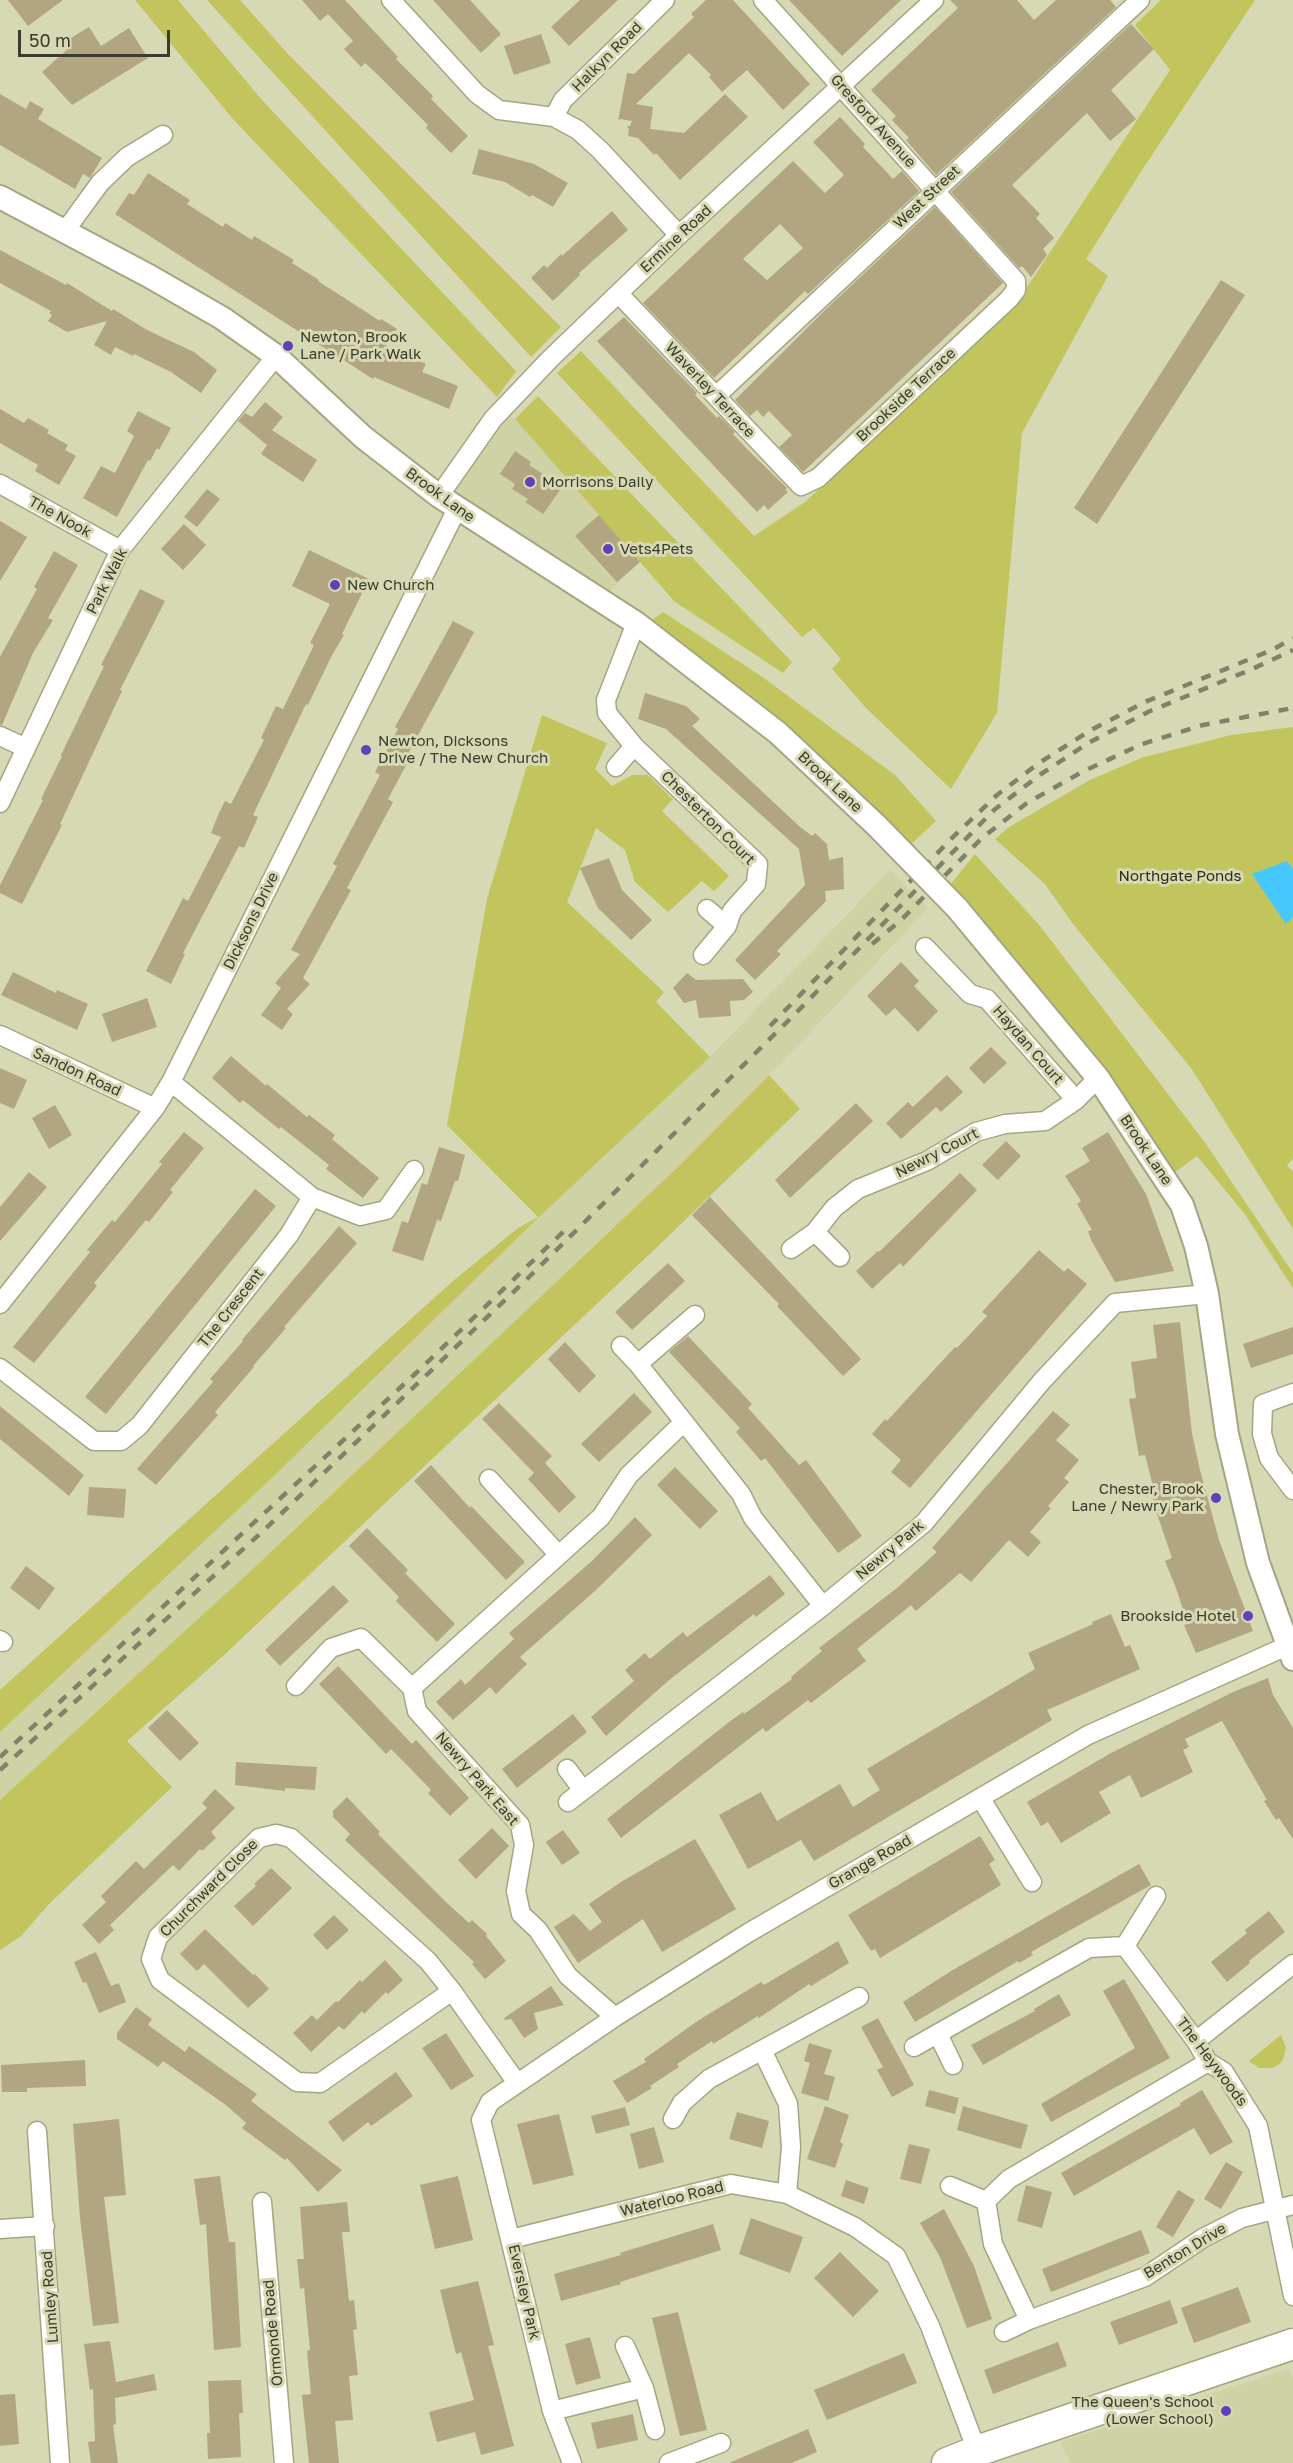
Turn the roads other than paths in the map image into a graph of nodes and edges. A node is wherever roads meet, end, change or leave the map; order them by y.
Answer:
1 (391, 0) edge
2 (665, 0) edge
3 (763, 0) edge
4 (934, 0) edge
5 (1140, 0) edge
6 (841, 87) junction
7 (554, 117) junction
8 (162, 135) dead end
9 (934, 191) junction
10 (0, 197) edge
11 (65, 231) junction
12 (679, 235) junction
13 (619, 294) junction
14 (1009, 299) joint
15 (276, 356) junction
16 (716, 396) junction
17 (0, 484) edge
18 (801, 486) joint
19 (438, 496) junction
20 (457, 509) junction
21 (120, 550) junction
22 (636, 623) junction
23 (0, 736) edge
24 (634, 747) junction
25 (26, 748) junction
26 (616, 767) dead end
27 (0, 803) edge
28 (707, 909) dead end
29 (726, 926) junction
30 (925, 947) dead end
31 (703, 955) dead end
32 (0, 1035) edge
33 (1098, 1078) junction
34 (171, 1083) junction
35 (1076, 1100) junction
36 (155, 1108) junction
37 (414, 1170) dead end
38 (312, 1197) junction
39 (815, 1232) junction
40 (791, 1250) dead end
41 (840, 1257) dead end
42 (1207, 1294) junction
43 (0, 1304) edge
44 (695, 1316) dead end
45 (621, 1346) dead end
46 (638, 1364) junction
47 (0, 1368) edge
48 (1293, 1393) edge
49 (684, 1422) junction
50 (489, 1479) dead end
51 (1293, 1490) edge
52 (558, 1554) junction
53 (823, 1606) junction
54 (1290, 1652) edge
55 (296, 1686) dead end
56 (412, 1688) junction
57 (567, 1770) dead end
58 (582, 1789) junction
59 (981, 1799) junction
60 (568, 1802) dead end
61 (1032, 1882) dead end
62 (1156, 1896) dead end
63 (1125, 1946) junction
64 (1289, 1975) edge
65 (452, 1991) junction
66 (859, 1997) dead end
67 (615, 2017) junction
68 (938, 2034) junction
69 (1196, 2041) junction
70 (914, 2047) dead end
71 (762, 2050) junction
72 (1208, 2062) junction
73 (953, 2065) dead end
74 (516, 2083) junction
75 (673, 2119) dead end
76 (481, 2120) joint
77 (37, 2131) dead end
78 (950, 2186) dead end
79 (788, 2194) junction
80 (986, 2201) junction
81 (262, 2202) dead end
82 (1293, 2205) edge
83 (1274, 2210) junction
84 (45, 2226) junction
85 (0, 2229) edge
86 (512, 2239) junction
87 (1293, 2296) edge
88 (1029, 2320) junction
89 (1004, 2332) dead end
90 (1293, 2344) edge
91 (625, 2346) dead end
92 (644, 2388) junction
93 (552, 2411) junction
94 (655, 2430) dead end
95 (721, 2443) dead end
96 (976, 2451) junction
97 (60, 2463) edge
98 (284, 2463) edge
99 (572, 2463) edge
100 (669, 2463) edge
101 (946, 2463) edge

1 - 7 street
2 - 7 street, Halkyn Road
3 - 6 street, Gresford Avenue
4 - 6 street, Ermine Road
5 - 9 street, West Street
6 - 9 street, Gresford Avenue
6 - 12 street, Ermine Road
7 - 12 street
8 - 11 street
9 - 14 street, Gresford Avenue
9 - 16 street, West Street
10 - 11 street, Brook Lane
11 - 15 street, Brook Lane
12 - 13 street, Ermine Road
13 - 16 street, Waverley Terrace
13 - 19 street, Ermine Road
14 - 18 street, Brookside Terrace
15 - 19 street, Brook Lane
15 - 21 street, Park Walk
16 - 18 street, Waverley Terrace
17 - 21 street, The Nook
19 - 20 street, Brook Lane
20 - 22 street, Brook Lane
20 - 34 street, Dicksons Drive
21 - 25 street, Park Walk
22 - 24 street, Chesterton Court
22 - 33 street, Brook Lane, bridge
23 - 25 street
24 - 26 street
24 - 29 street, Chesterton Court
25 - 27 street, Park Walk
28 - 29 street
29 - 31 street, Chesterton Court
30 - 35 street, Haydan Court
32 - 36 street, Sandon Road
33 - 35 street, Newry Court
33 - 42 street, Brook Lane
34 - 36 street, Dicksons Drive
34 - 38 street
35 - 39 street, Newry Court
36 - 43 street, Dicksons Drive
37 - 38 street
38 - 47 street, The Crescent
39 - 40 street, Newry Court
39 - 41 street
42 - 53 street, Newry Park
42 - 54 street, Brook Lane
44 - 46 street
45 - 46 street
46 - 49 street
48 - 51 street
49 - 52 street
49 - 53 street
50 - 52 street
52 - 56 street
53 - 58 street, Newry Park
54 - 59 street, Grange Road
55 - 56 street, Newry Park East
56 - 67 street, Newry Park East
57 - 58 street
58 - 60 street, Newry Park
59 - 61 street
59 - 67 street, Grange Road
62 - 63 street
63 - 68 street
63 - 69 street, The Heywoods
64 - 69 street
65 - 65 street, Churchward Close
65 - 74 street, Churchward Close
66 - 71 street
67 - 74 street, Grange Road
68 - 70 street
68 - 73 street
69 - 72 street, The Heywoods
71 - 75 street
71 - 79 street
72 - 80 street
72 - 83 street, The Heywoods
74 - 76 street, Grange Road
76 - 86 street, Eversley Park
77 - 84 street, Lumley Road
78 - 80 street
79 - 86 street, Waterloo Road
79 - 96 street, Waterloo Road
80 - 88 street
81 - 98 street, Ormonde Road
82 - 83 street, Benton Drive
83 - 87 street, The Heywoods
83 - 88 street, Benton Drive
84 - 85 street
84 - 97 street, Lumley Road
86 - 93 street, Eversley Park
88 - 89 street, Benton Drive
90 - 96 highway
91 - 92 street
92 - 93 street
92 - 94 street
93 - 99 street, Eversley Park
95 - 100 street
96 - 101 highway

